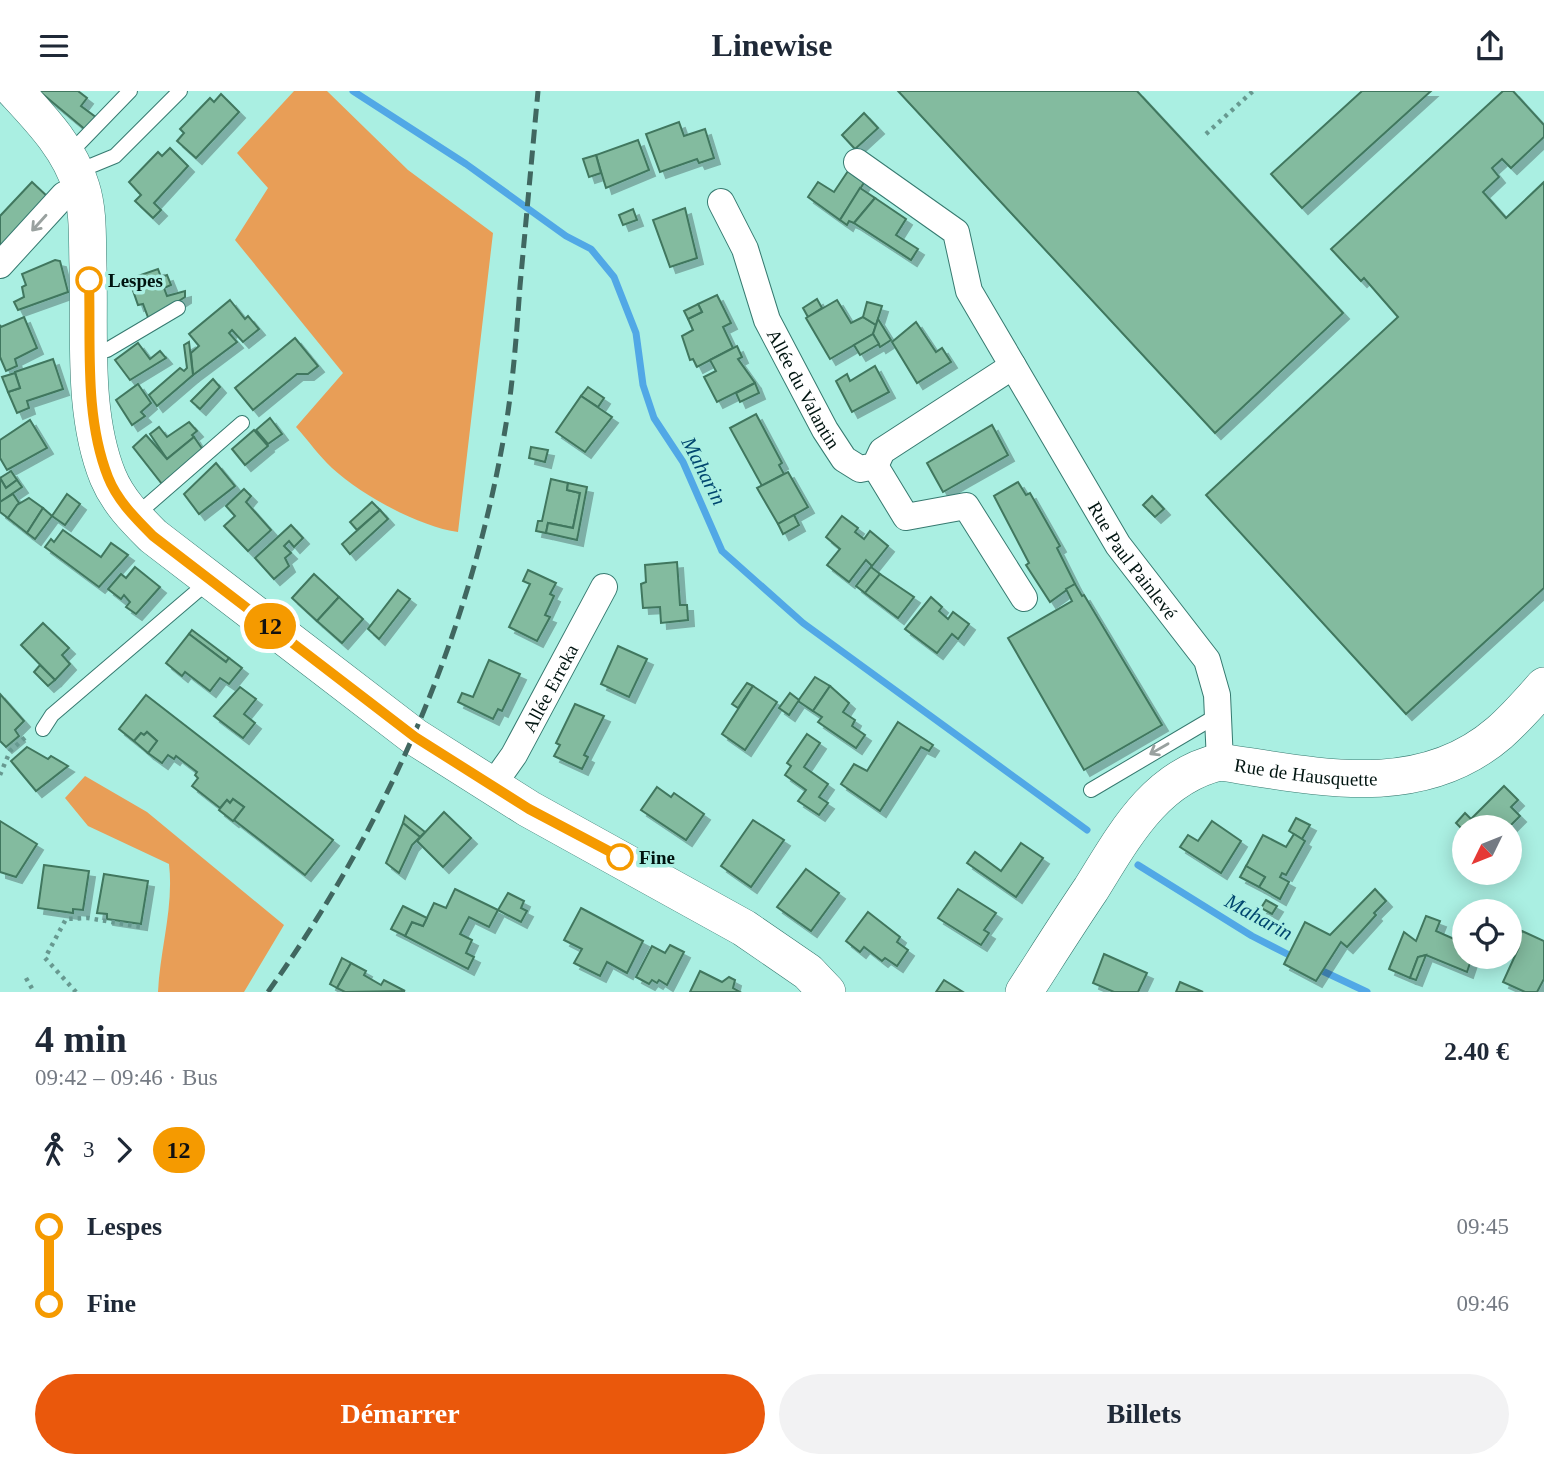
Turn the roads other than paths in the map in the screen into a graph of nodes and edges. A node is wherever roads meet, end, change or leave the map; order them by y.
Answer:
1 (15, 91) edge
2 (130, 91) edge
3 (180, 91) edge
4 (857, 162) dead end
5 (75, 171) junction
6 (721, 202) dead end
7 (0, 265) edge
8 (178, 308) dead end
9 (91, 352) junction
10 (1013, 366) junction
11 (242, 423) dead end
12 (875, 466) junction
13 (134, 517) junction
14 (210, 580) junction
15 (604, 587) dead end
16 (1024, 599) dead end
17 (1544, 686) edge
18 (1218, 715) junction
19 (43, 729) dead end
20 (1220, 762) junction
21 (492, 786) junction
22 (1091, 789) dead end
23 (827, 992) edge
24 (1024, 992) edge

1 - 5 street
2 - 5 lane
3 - 5 lane
4 - 10 street, Rue Paul Painlevé
5 -> 7 street
5 - 9 street
6 - 12 street, Allée du Valantin
8 - 9 lane
9 - 13 street
10 - 12 street
10 - 18 street, Rue Paul Painlevé
11 - 13 lane
12 - 16 street
13 - 14 street
14 - 19 lane
14 - 21 street
15 - 21 street, Allée Erreka
17 - 20 street, Rue de Hausquette
18 - 20 street, Rue Paul Painlevé
18 -> 22 lane
20 - 24 street, Rue de Hausquette
21 - 23 street

